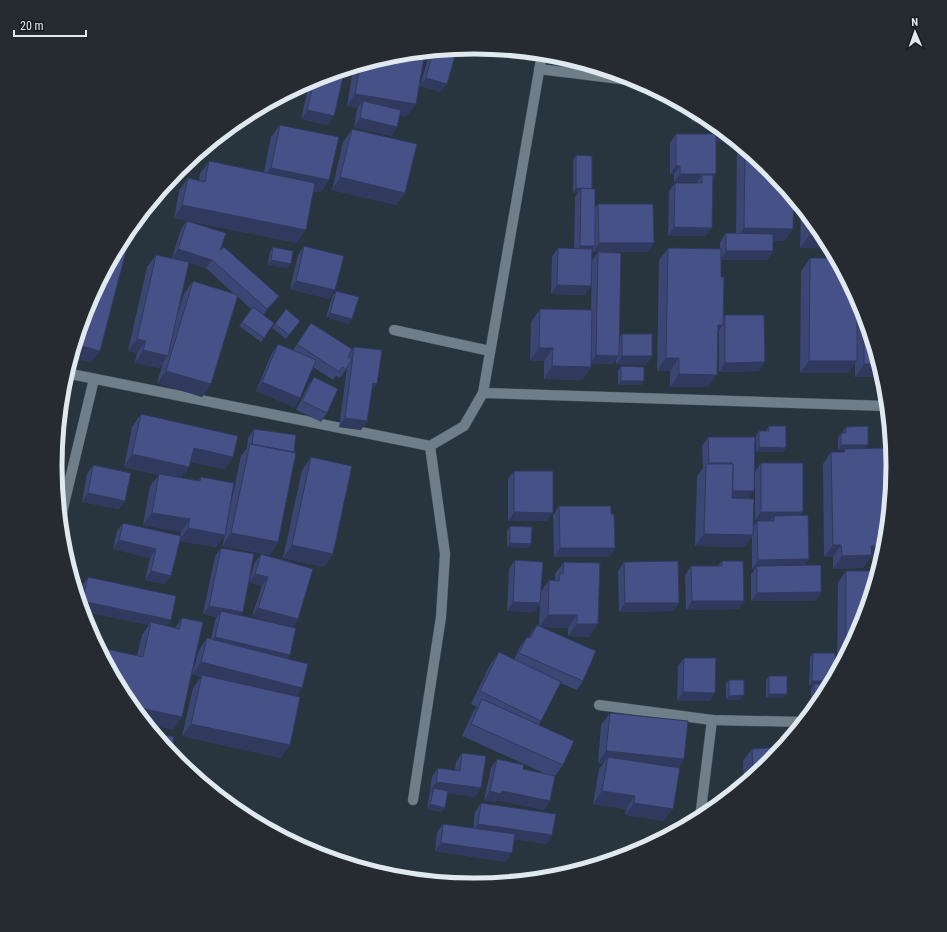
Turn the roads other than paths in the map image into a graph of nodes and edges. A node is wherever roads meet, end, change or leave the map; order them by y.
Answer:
1 (541, 60) edge
2 (540, 69) junction
3 (611, 78) edge
4 (394, 330) dead end
5 (490, 351) junction
6 (72, 374) edge
7 (94, 379) junction
8 (483, 393) junction
9 (881, 406) edge
10 (430, 446) junction
11 (63, 506) edge
12 (599, 705) dead end
13 (712, 720) junction
14 (796, 722) edge
15 (413, 800) dead end
16 (701, 810) edge

1 - 2 street
2 - 3 street
2 - 5 street
4 - 5 street
5 - 8 street
6 - 7 street
7 - 10 street
7 - 11 street
8 - 9 street
8 - 10 street
10 - 15 street
12 - 13 street
13 - 14 street
13 - 16 street

